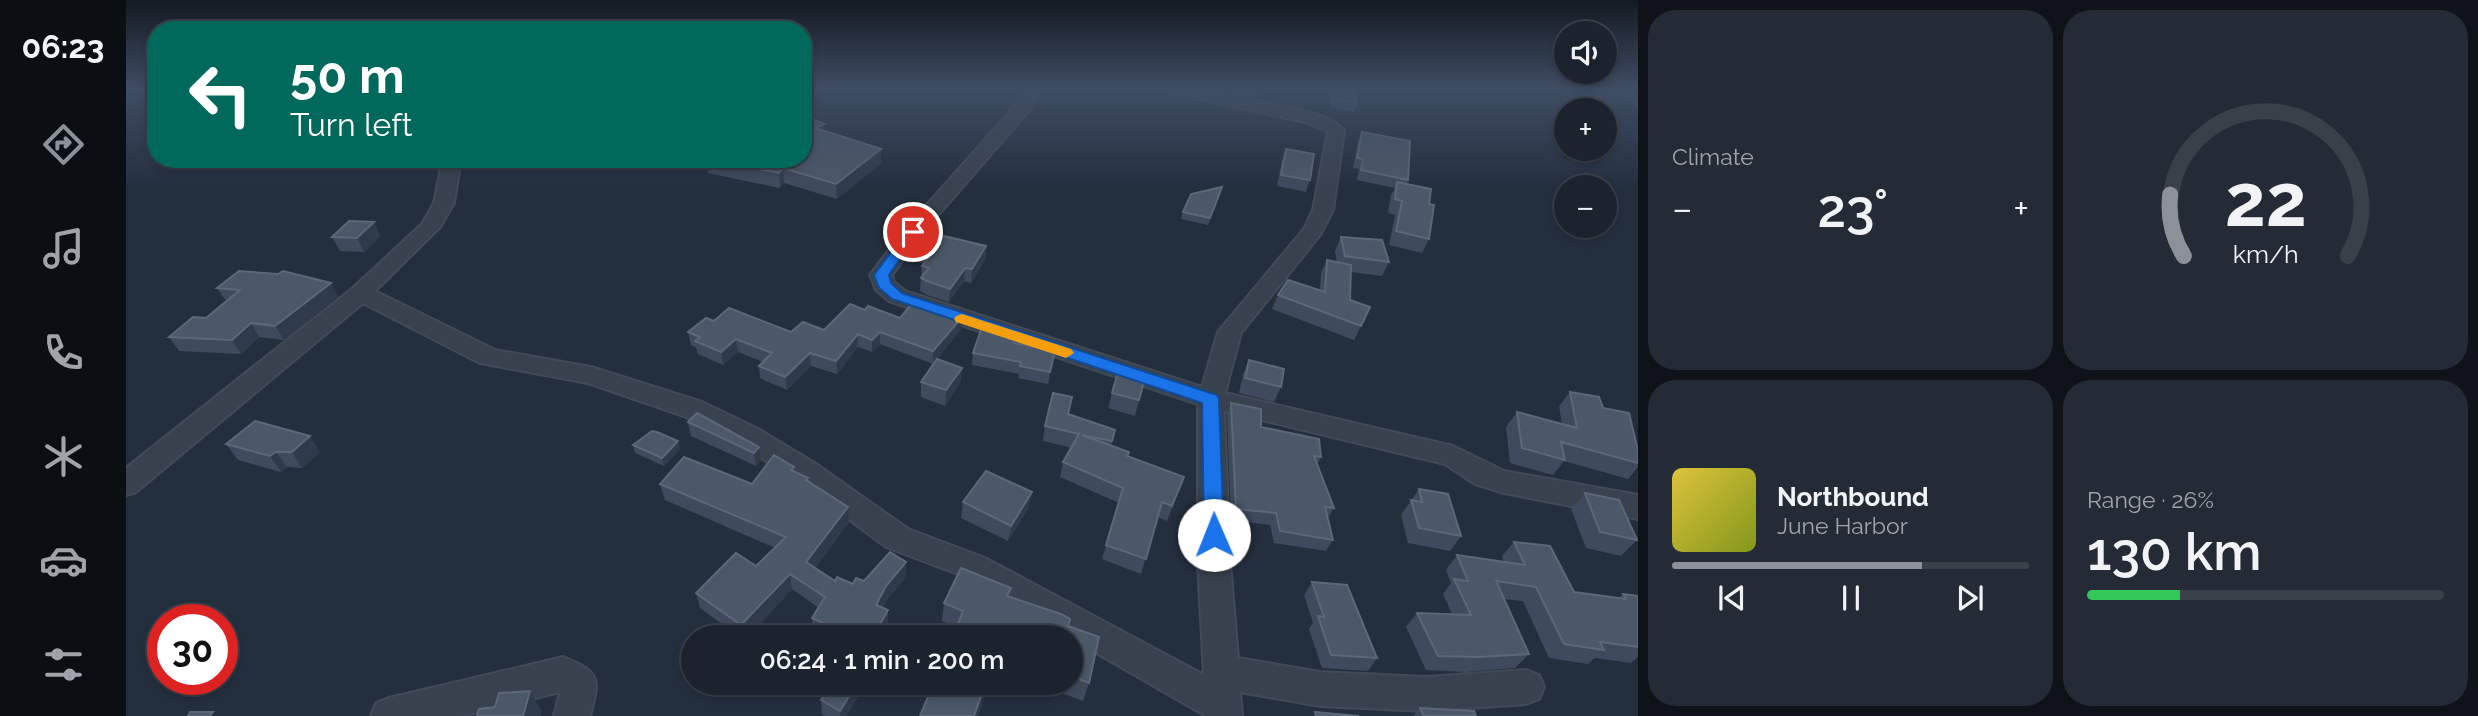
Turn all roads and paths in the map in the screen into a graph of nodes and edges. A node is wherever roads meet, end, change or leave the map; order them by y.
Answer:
1 (1011, 121) edge
2 (1322, 121) edge
3 (450, 168) edge
4 (361, 293) junction
5 (1211, 399) junction
6 (126, 484) edge
7 (1638, 507) edge
8 (1526, 687) dead end
9 (1223, 698) edge
10 (389, 716) edge
11 (572, 716) edge

1 - 5 street
2 - 5 street
3 - 4 street
4 - 6 street
4 - 9 street
5 - 7 street
5 - 9 street
8 - 9 street
10 - 11 street

